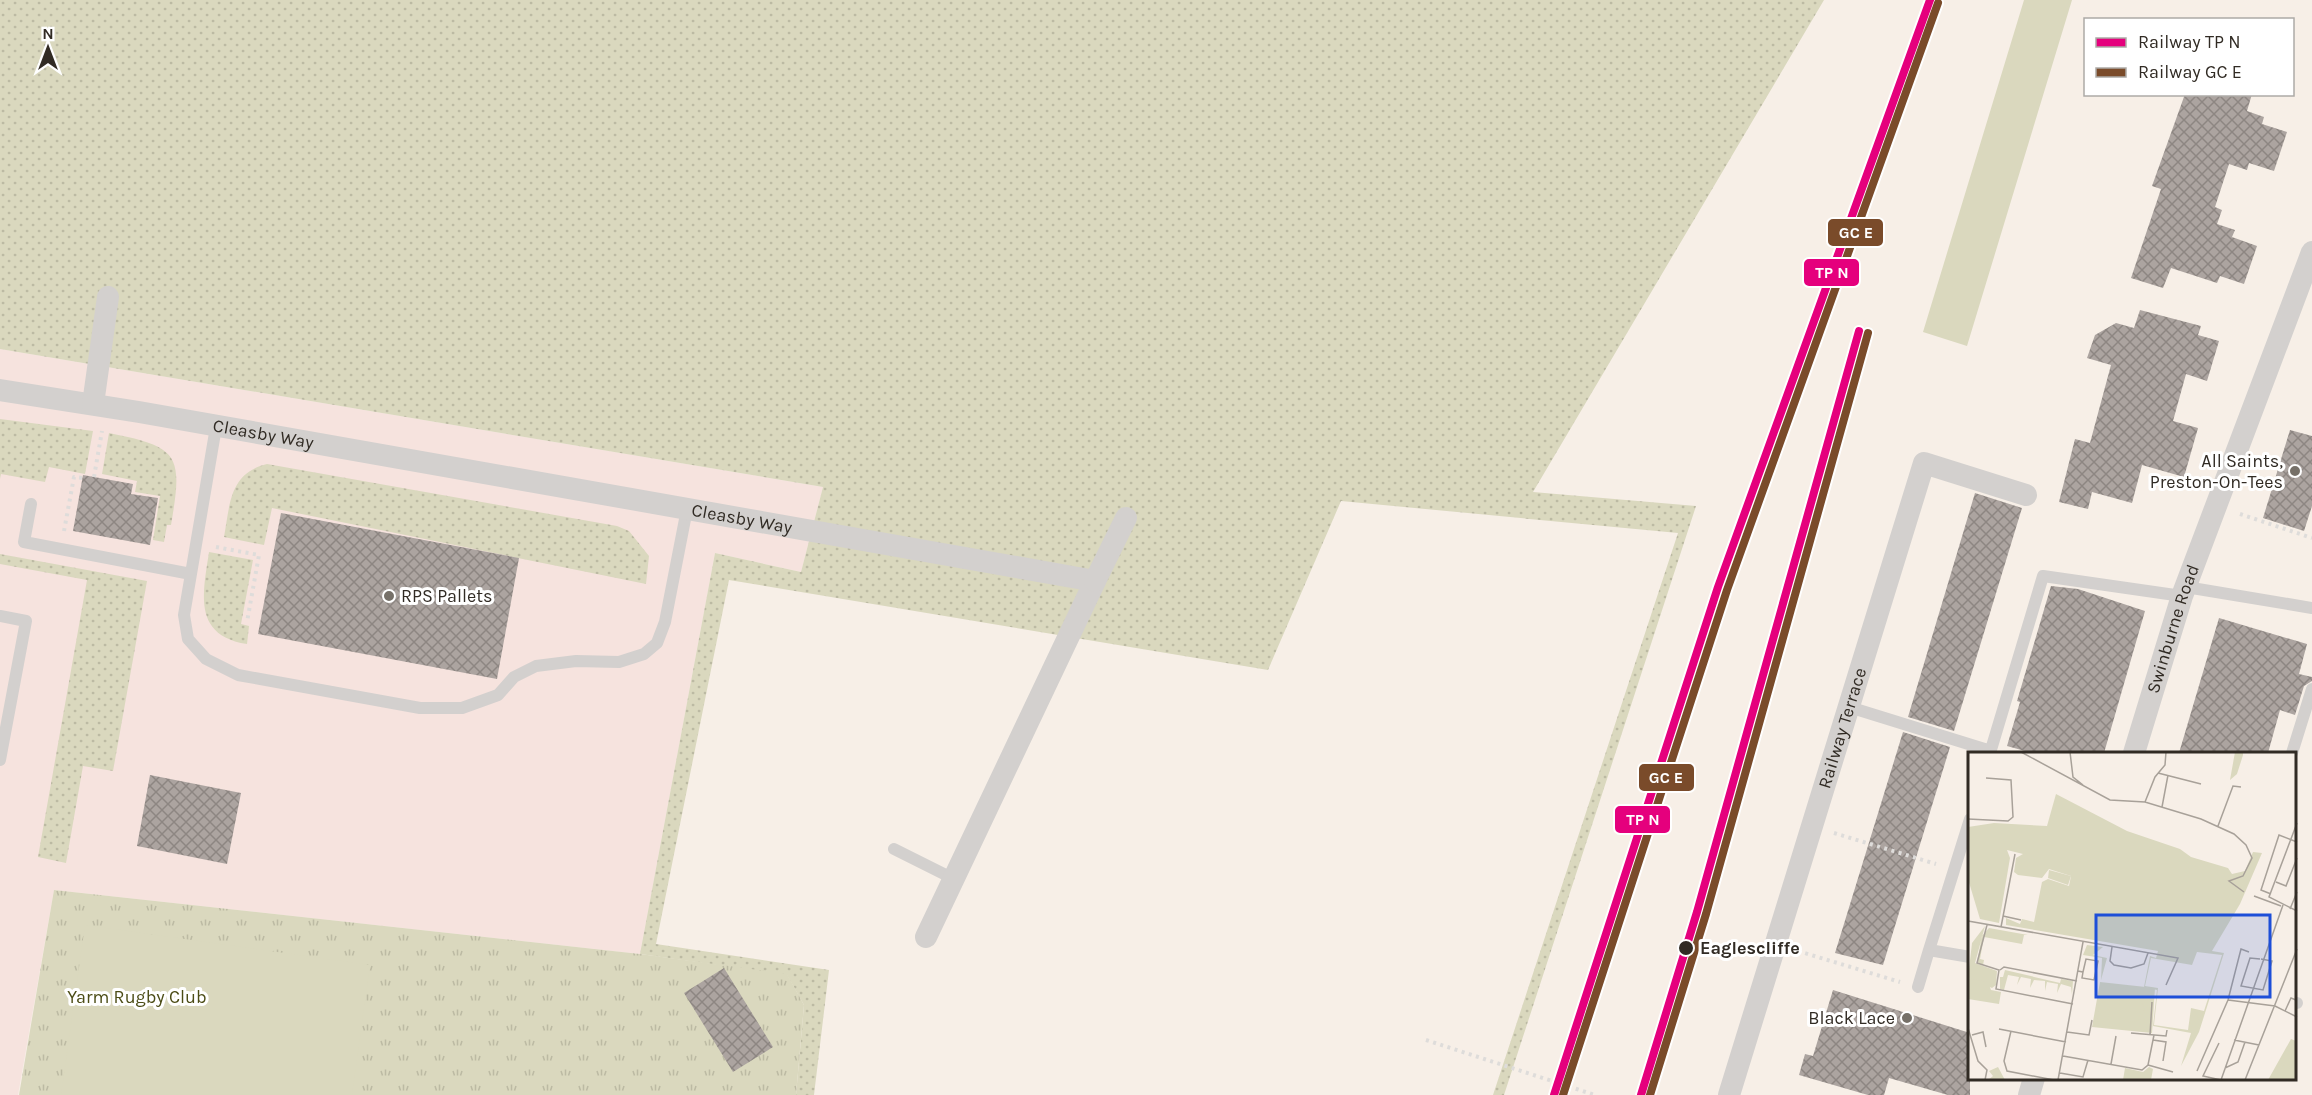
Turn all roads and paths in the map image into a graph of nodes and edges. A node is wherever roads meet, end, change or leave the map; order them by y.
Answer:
1 (2312, 252) edge
2 (108, 297) dead end
3 (0, 390) edge
4 (93, 404) junction
5 (102, 426) dead end
6 (216, 427) junction
7 (94, 477) dead end
8 (83, 478) dead end
9 (2026, 495) dead end
10 (31, 504) dead end
11 (687, 508) junction
12 (2227, 509) junction
13 (1126, 518) dead end
14 (63, 537) dead end
15 (2312, 538) edge
16 (197, 543) junction
17 (191, 574) junction
18 (1095, 581) junction
19 (2184, 591) junction
20 (2312, 608) edge
21 (0, 616) edge
22 (247, 622) dead end
23 (2312, 689) edge
24 (1849, 707) junction
25 (1990, 752) edge
26 (2134, 752) edge
27 (2292, 752) edge
28 (0, 760) edge
29 (1968, 825) edge
30 (1812, 827) junction
31 (894, 849) dead end
32 (1954, 869) junction
33 (954, 879) junction
34 (926, 937) dead end
35 (1775, 944) junction
36 (1929, 950) junction
37 (1968, 957) edge
38 (1918, 987) joint
39 (1426, 1040) dead end
40 (2033, 1080) edge
41 (1595, 1095) edge
42 (1729, 1095) edge
43 (2029, 1095) edge

1 - 12 street, Swinburne Road
2 - 4 street
3 - 4 street, Cleasby Way
4 - 6 street, Cleasby Way
5 - 7 path
6 - 11 street, Cleasby Way
6 - 16 lane
8 - 14 path
9 - 24 street, Railway Terrace
10 - 17 lane
11 - 17 lane
11 - 18 street, Cleasby Way
12 - 15 path
12 - 19 street, Swinburne Road
13 - 18 street
16 - 17 lane
16 - 22 path
18 - 33 street
19 - 20 lane
19 - 25 lane
19 - 26 street, Swinburne Road
21 - 28 lane
23 - 27 lane
24 - 25 lane
24 - 30 street, Railway Terrace
29 - 32 lane
30 - 32 path
30 - 35 street, Railway Terrace
31 - 33 lane
32 - 36 lane
33 - 34 street
35 - 38 path
35 - 42 street, Railway Terrace
36 - 37 lane
36 - 38 lane
39 - 41 path
40 - 43 street

